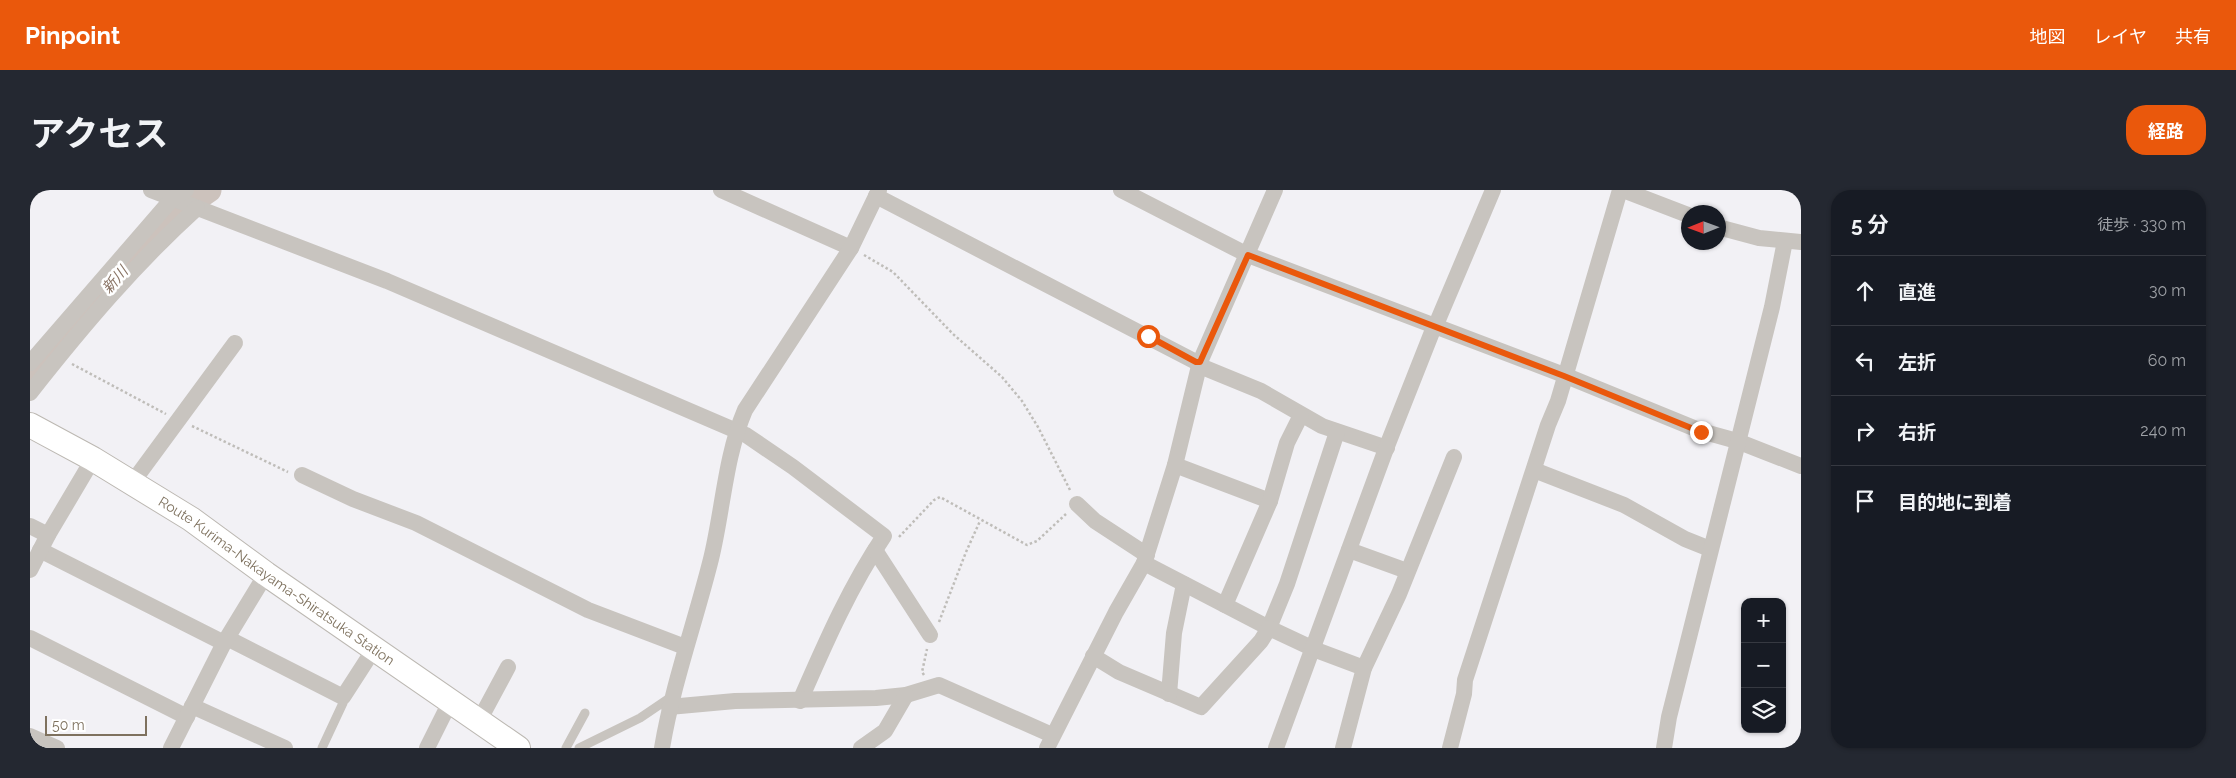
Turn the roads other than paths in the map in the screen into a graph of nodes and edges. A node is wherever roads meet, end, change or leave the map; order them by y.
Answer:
1 (150, 190) edge
2 (721, 190) edge
3 (1121, 190) edge
4 (1275, 190) edge
5 (1493, 190) edge
6 (1621, 190) edge
7 (877, 193) edge
8 (177, 196) edge
9 (197, 208) junction
10 (1681, 213) edge
11 (1726, 229) edge
12 (1793, 241) edge
13 (851, 248) junction
14 (1248, 255) junction
15 (1434, 326) junction
16 (235, 343) dead end
17 (30, 363) edge
18 (1200, 364) junction
19 (1564, 376) junction
20 (30, 392) edge
21 (1300, 415) junction
22 (30, 425) edge
23 (736, 431) junction
24 (1337, 432) junction
25 (1737, 441) junction
26 (1386, 448) junction
27 (1454, 457) dead end
28 (93, 459) junction
29 (1174, 465) junction
30 (1801, 466) edge
31 (1534, 470) junction
32 (302, 475) dead end
33 (132, 483) junction
34 (1270, 502) junction
35 (1076, 504) road end
36 (30, 526) edge
37 (44, 542) junction
38 (1710, 549) junction
39 (874, 550) junction
40 (1349, 550) junction
41 (1145, 559) junction
42 (30, 570) edge
43 (1407, 571) junction
44 (266, 574) junction
45 (1184, 584) junction
46 (1225, 605) junction
47 (1268, 628) junction
48 (930, 635) road end
49 (30, 638) edge
50 (226, 641) junction
51 (685, 647) junction
52 (1314, 647) junction
53 (374, 649) junction
54 (1093, 656) junction
55 (508, 667) dead end
56 (1364, 668) junction
57 (1169, 694) junction
58 (906, 695) junction
59 (343, 697) junction
60 (800, 701) junction
61 (450, 702) junction
62 (671, 702) junction
63 (190, 711) junction
64 (585, 713) dead end
65 (479, 721) junction
66 (30, 736) edge
67 (1049, 742) edge
68 (57, 748) edge
69 (171, 748) edge
70 (285, 748) edge
71 (322, 748) edge
72 (427, 748) edge
73 (518, 748) edge
74 (566, 748) edge
75 (579, 748) edge
76 (662, 748) edge
77 (861, 748) edge
78 (1276, 748) edge
79 (1343, 748) edge
80 (1450, 748) edge
81 (1664, 748) edge

1 - 8 street
2 - 13 street
3 - 14 street
4 - 14 street
5 - 15 street
6 - 10 street
6 - 19 street
7 - 13 street
7 - 18 street
8 - 9 street
8 - 17 street
9 - 20 street
9 - 23 street
11 - 12 street
12 - 25 street
13 - 23 street
14 - 15 street
14 - 18 street
15 - 19 street
15 - 26 street
16 - 33 street
18 - 21 street
18 - 29 street
19 - 25 street
19 - 31 street
21 - 24 street
21 - 34 street
22 - 28 main road, Route Kurima-Nakayama-Shiratsuka Station
23 - 39 street
23 - 51 street
24 - 26 street
24 - 47 street
25 - 30 street
25 - 38 street
26 - 40 street
27 - 43 street
28 - 33 main road, Route Kurima-Nakayama-Shiratsuka Station
28 - 37 street
29 - 34 street
29 - 41 street
31 - 38 street
31 - 80 street
32 - 51 street
33 - 44 main road, Route Kurima-Nakayama-Shiratsuka Station
34 - 46 street
35 - 41 street
36 - 37 street
37 - 42 street
37 - 50 street
38 - 81 street
39 - 48 street
39 - 60 street
40 - 43 street
40 - 52 street
41 - 45 street
41 - 54 street
43 - 56 street
44 - 50 street
44 - 53 main road, Route Kurima-Nakayama-Shiratsuka Station
45 - 46 street
45 - 57 street
46 - 47 street
47 - 52 street
47 - 57 street
49 - 63 street
50 - 59 street
50 - 63 street
51 - 62 street
52 - 56 street
52 - 78 street
53 - 59 street
53 - 61 main road, Route Kurima-Nakayama-Shiratsuka Station
54 - 57 street
54 - 67 street
55 - 65 street
56 - 79 street
58 - 60 street
58 - 67 street
58 - 77 street
59 - 71 lane
60 - 62 street
61 - 65 main road, Route Kurima-Nakayama-Shiratsuka Station
61 - 72 street
62 - 75 lane
62 - 76 street
63 - 69 street
63 - 70 street
64 - 74 lane
65 - 73 main road, Route Kurima-Nakayama-Shiratsuka Station
66 - 68 street

